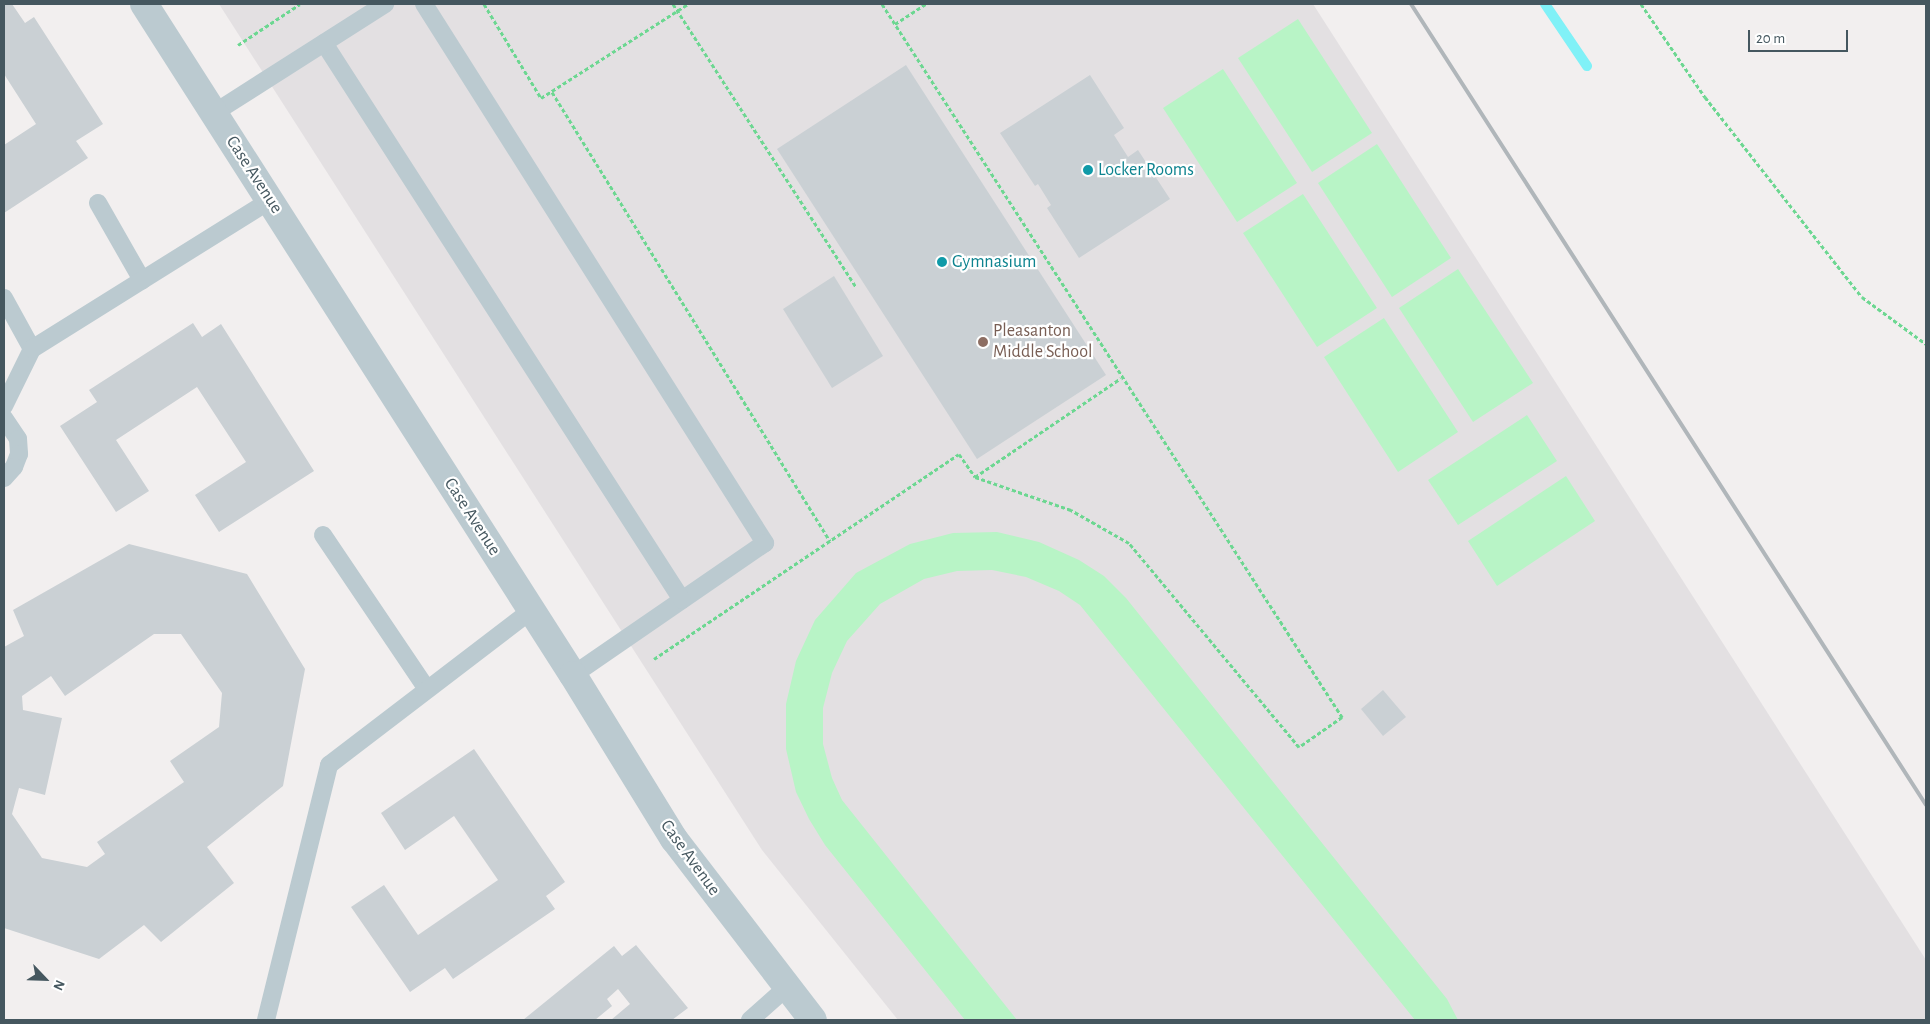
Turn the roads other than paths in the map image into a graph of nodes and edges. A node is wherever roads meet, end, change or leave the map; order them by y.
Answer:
1 (144, 4) edge
2 (385, 4) edge
3 (424, 4) edge
4 (324, 43) junction
5 (214, 113) junction
6 (270, 200) junction
7 (98, 203) dead end
8 (142, 280) junction
9 (4, 298) edge
10 (32, 350) junction
11 (4, 406) edge
12 (4, 418) edge
13 (4, 478) edge
14 (322, 535) dead end
15 (682, 600) junction
16 (532, 610) junction
17 (574, 675) junction
18 (427, 690) junction
19 (787, 987) junction
20 (266, 1020) edge
21 (750, 1020) edge
22 (813, 1020) edge

1 - 5 street, Case Avenue
2 - 4 lane
3 - 15 lane
4 - 5 lane
4 - 15 lane
5 - 6 street, Case Avenue
6 - 8 lane
6 - 16 street, Case Avenue
7 - 8 lane
8 - 10 lane
9 - 10 lane
10 - 11 lane
12 - 13 lane
14 - 18 lane
15 - 17 lane
16 - 17 street, Case Avenue
16 - 18 lane
17 - 19 street, Case Avenue
18 - 20 lane
19 - 21 lane
19 - 22 street, Case Avenue

